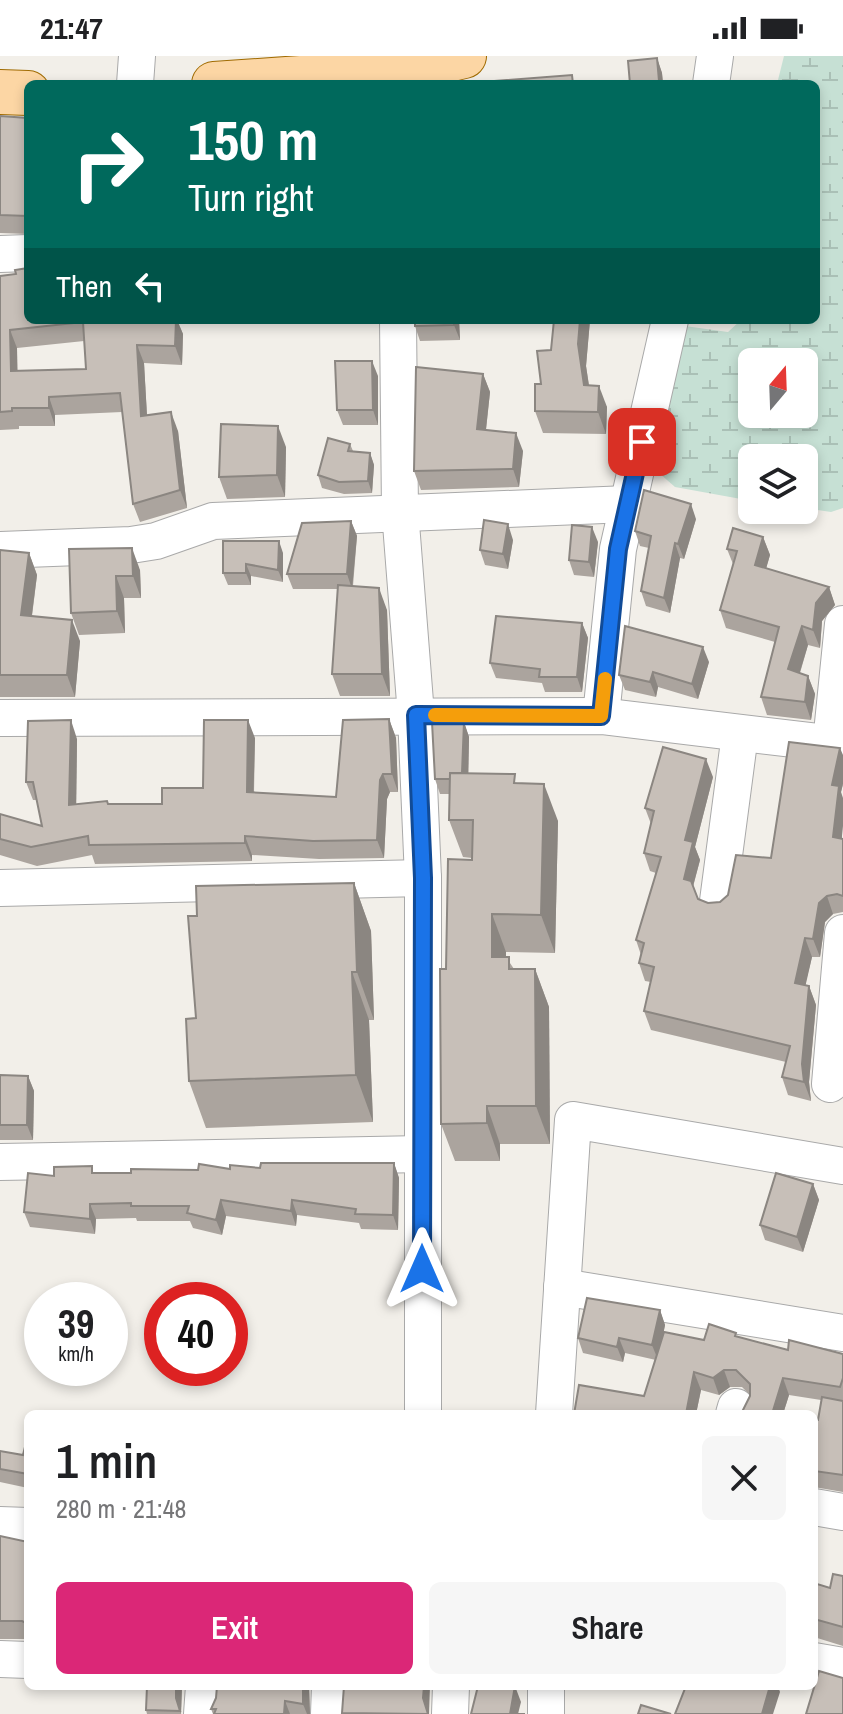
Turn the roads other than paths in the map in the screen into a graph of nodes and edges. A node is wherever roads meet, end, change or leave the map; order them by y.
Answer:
1 (137, 56) edge
2 (464, 56) edge
3 (715, 56) edge
4 (330, 65) edge
5 (400, 77) edge
6 (135, 80) edge
7 (238, 80) edge
8 (712, 80) edge
9 (24, 253) edge
10 (0, 254) edge
11 (398, 324) edge
12 (669, 324) edge
13 (628, 504) junction
14 (400, 511) junction
15 (0, 550) edge
16 (843, 624) edge
17 (416, 715) junction
18 (601, 716) junction
19 (0, 718) edge
20 (740, 734) junction
21 (837, 744) edge
22 (423, 878) junction
23 (0, 888) edge
24 (718, 901) edge
25 (843, 933) edge
26 (830, 1084) dead end
27 (422, 1154) junction
28 (0, 1162) edge
29 (843, 1166) edge
30 (562, 1287) junction
31 (843, 1333) edge
32 (423, 1410) edge
33 (554, 1410) edge
34 (818, 1508) edge
35 (843, 1512) edge
36 (0, 1525) edge
37 (24, 1526) edge
38 (0, 1659) edge
39 (24, 1660) edge
40 (818, 1662) edge
41 (843, 1666) edge
42 (204, 1690) edge
43 (330, 1690) edge
44 (451, 1690) edge
45 (546, 1690) edge
46 (202, 1714) edge
47 (329, 1714) edge
48 (450, 1714) edge
49 (546, 1714) edge

1 - 6 street
2 - 5 main road
3 - 8 street
4 - 5 main road
4 - 7 main road
9 - 10 street
11 - 14 street
12 - 13 street
13 - 14 street
13 - 18 street
14 - 15 street
14 - 17 street
16 - 21 street
17 - 18 street
17 - 19 street
17 - 22 street
18 - 20 street
20 - 21 street
20 - 24 street
22 - 23 street
22 - 27 street
25 - 26 street
27 - 28 street
27 - 32 street
29 - 30 street
30 - 31 street
30 - 33 street
34 - 35 street
36 - 37 street
38 - 39 street
40 - 41 street
42 - 46 street
43 - 47 street
44 - 48 street
45 - 49 street

